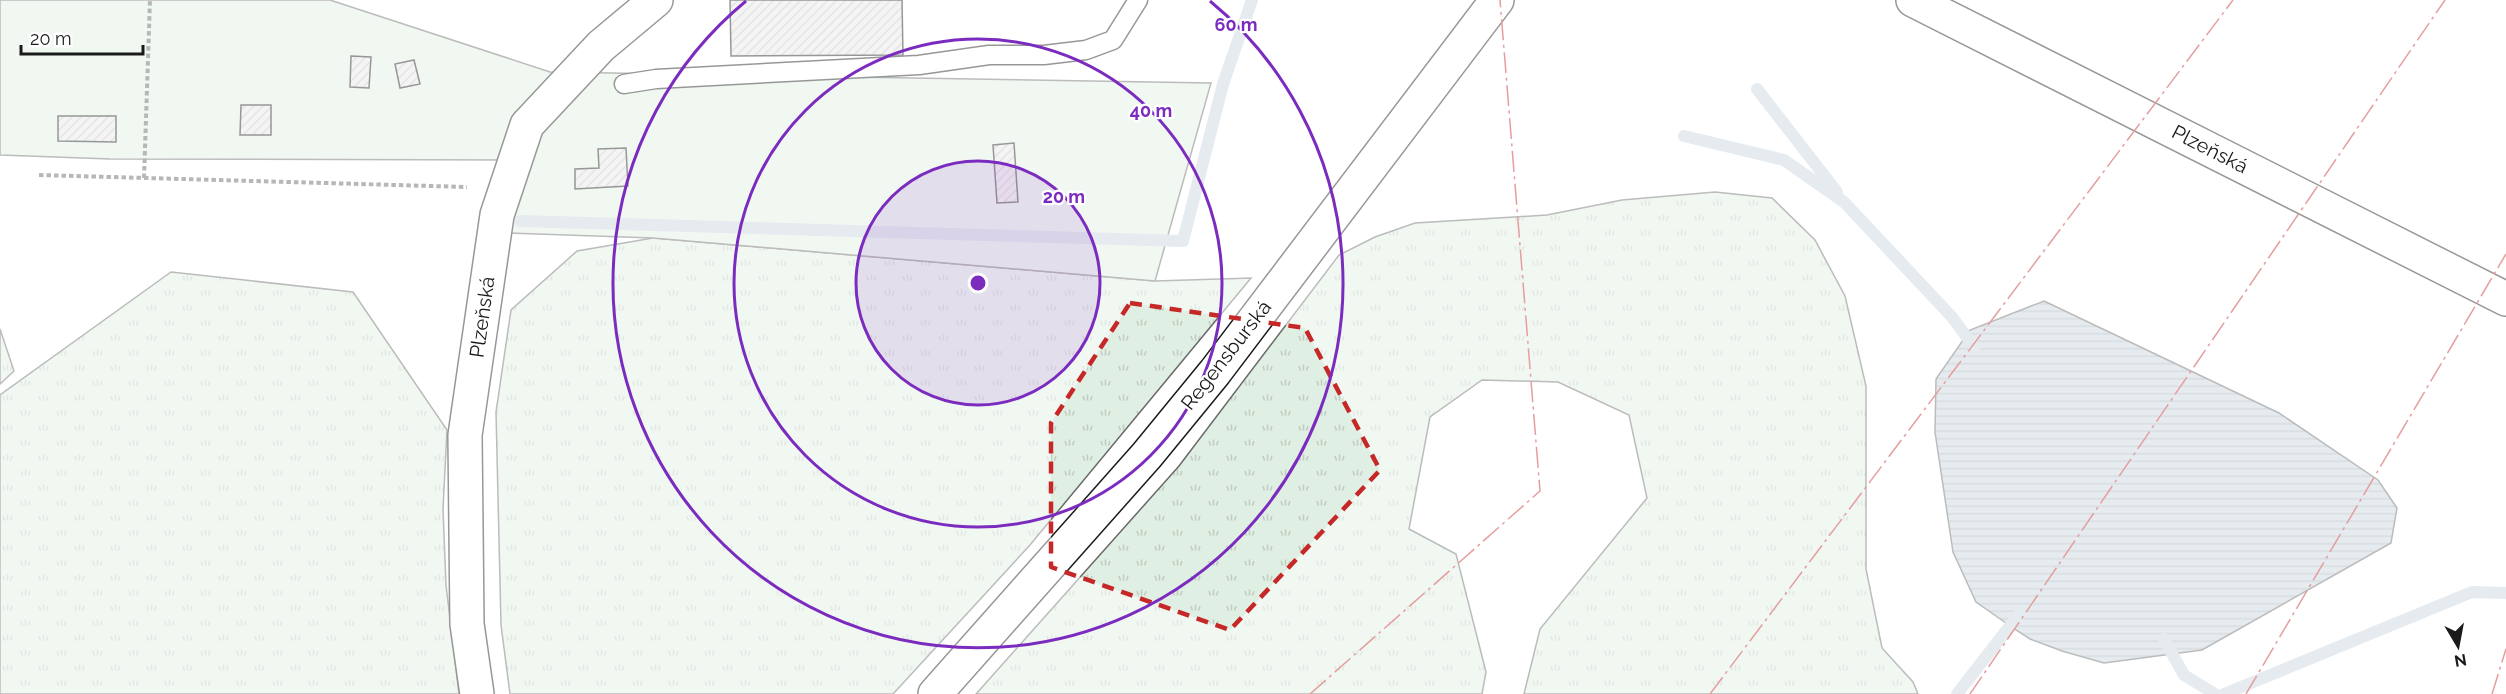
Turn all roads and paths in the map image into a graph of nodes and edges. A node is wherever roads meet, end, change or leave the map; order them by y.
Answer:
1 (150, 0) edge
2 (656, 0) edge
3 (1138, 0) edge
4 (1497, 0) edge
5 (1913, 0) edge
6 (624, 84) dead end
7 (39, 175) dead end
8 (144, 178) junction
9 (506, 187) junction
10 (2506, 299) edge
11 (477, 694) edge
12 (936, 694) edge

1 - 8 path
2 - 9 street, Plzeňská
3 - 6 lane
4 - 12 street, Regensburská
5 - 10 street, Plzeňská
7 - 8 path
8 - 9 path
9 - 11 street, Plzeňská

